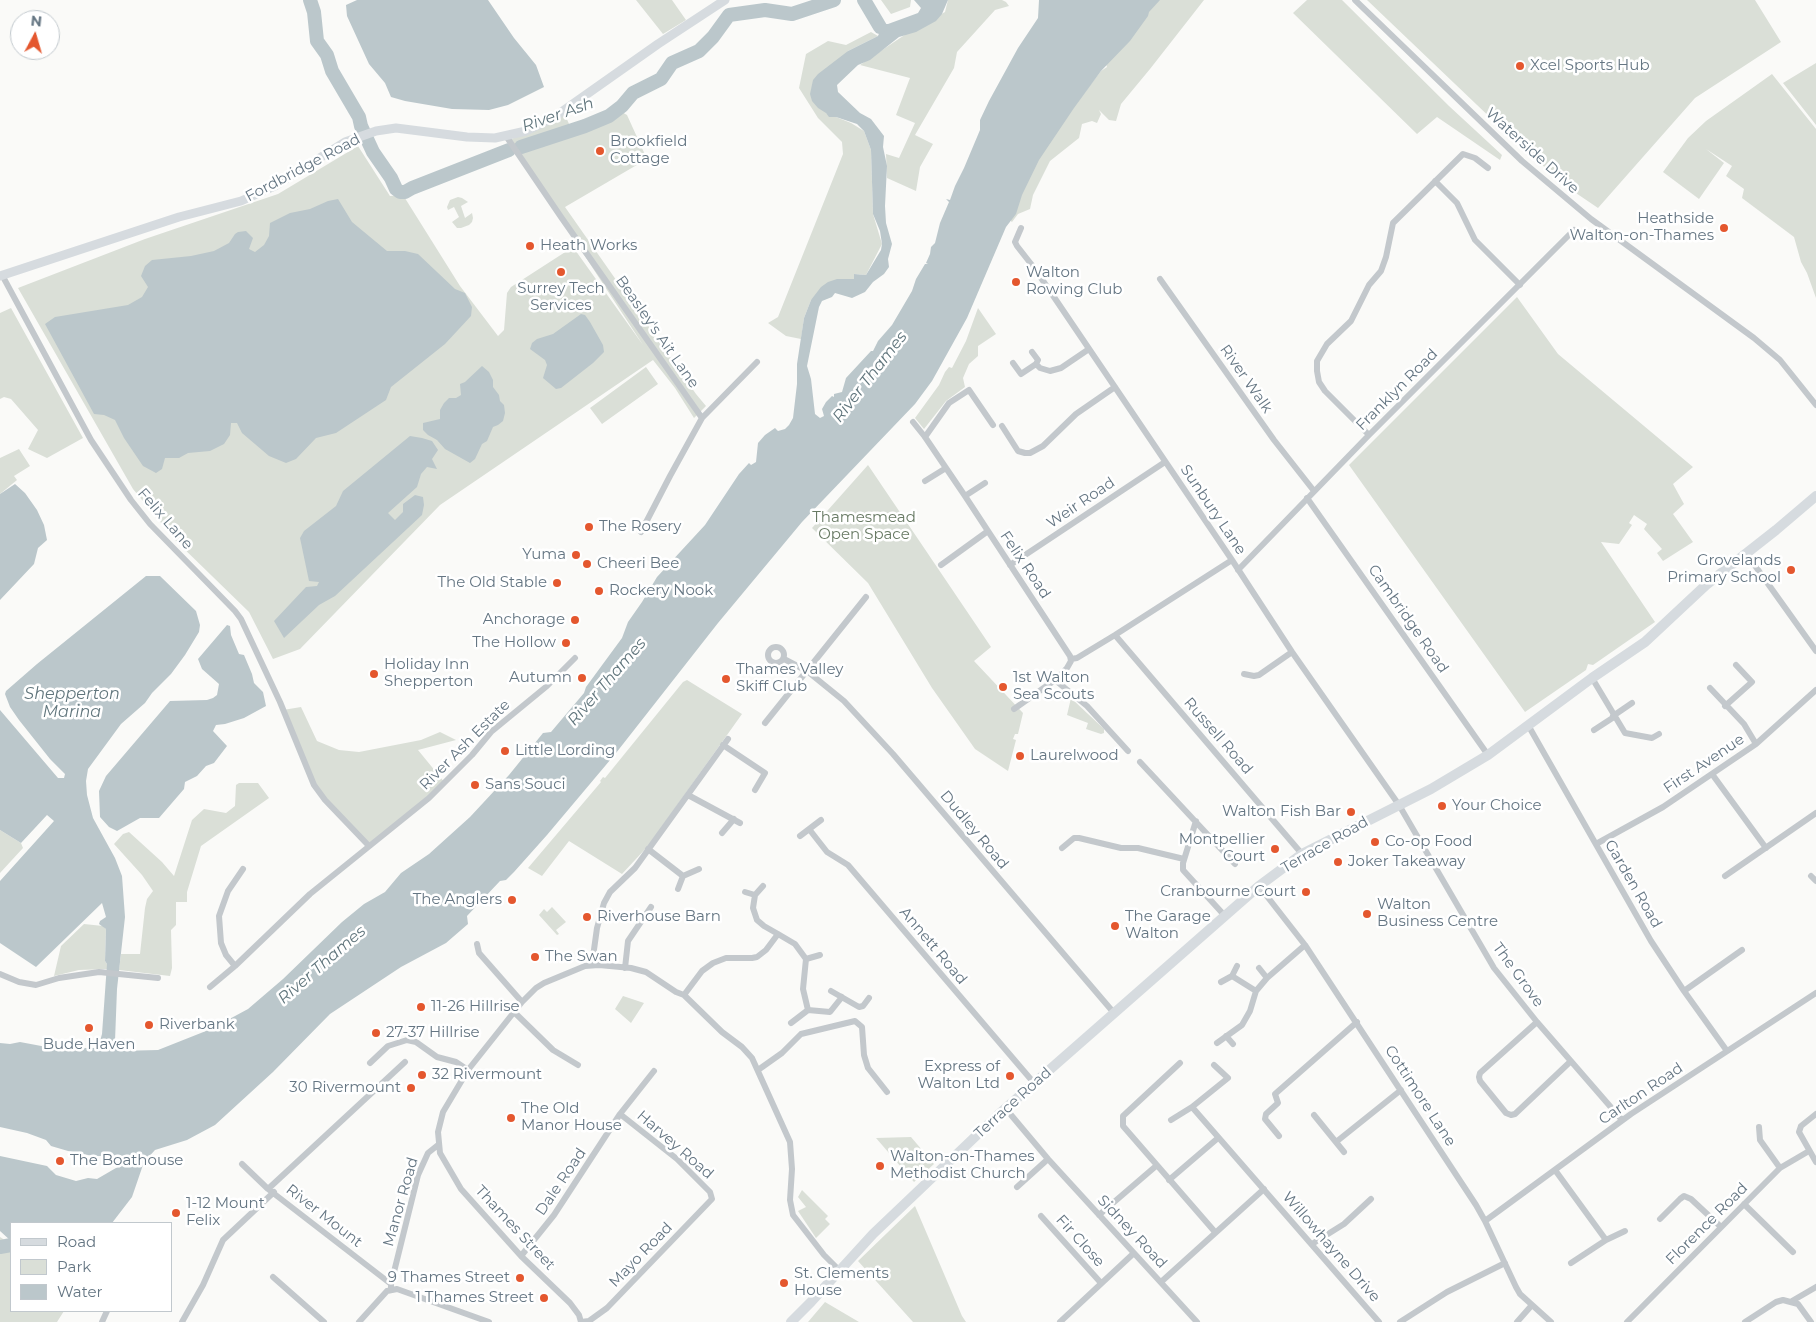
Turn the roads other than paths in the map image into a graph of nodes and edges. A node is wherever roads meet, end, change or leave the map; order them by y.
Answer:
1 (725, 0) edge
2 (1355, 0) edge
3 (506, 136) junction
4 (1488, 168) dead end
5 (1435, 181) junction
6 (1021, 228) dead end
7 (1574, 230) dead end
8 (1, 276) edge
9 (1160, 279) dead end
10 (1520, 285) junction
11 (1089, 349) junction
12 (1032, 352) dead end
13 (757, 362) dead end
14 (1013, 363) dead end
15 (1036, 364) junction
16 (1115, 387) junction
17 (1816, 405) edge
18 (702, 418) junction
19 (913, 422) dead end
20 (993, 425) dead end
21 (1002, 426) dead end
22 (1370, 435) junction
23 (925, 437) junction
24 (1165, 462) junction
25 (946, 468) junction
26 (925, 481) dead end
27 (985, 482) dead end
28 (1314, 491) junction
29 (1816, 491) edge
30 (965, 496) junction
31 (1308, 498) junction
32 (1812, 498) edge
33 (988, 531) junction
34 (642, 532) dead end
35 (1746, 553) junction
36 (1232, 560) junction
37 (941, 565) dead end
38 (1010, 565) junction
39 (1238, 570) junction
40 (866, 597) dead end
41 (1114, 635) junction
42 (1816, 651) edge
43 (1292, 652) junction
44 (575, 658) dead end
45 (1071, 658) junction
46 (784, 659) dead end
47 (1736, 665) dead end
48 (808, 671) junction
49 (1244, 674) dead end
50 (1592, 678) junction
51 (1055, 680) junction
52 (1710, 688) dead end
53 (1816, 690) edge
54 (1632, 703) dead end
55 (1725, 706) junction
56 (1014, 709) dead end
57 (1614, 717) junction
58 (765, 723) dead end
59 (1528, 725) junction
60 (1594, 730) dead end
61 (1658, 734) dead end
62 (728, 738) dead end
63 (1756, 744) junction
64 (723, 745) junction
65 (1128, 751) dead end
66 (1488, 755) junction
67 (1140, 762) dead end
68 (1712, 774) junction
69 (755, 790) dead end
70 (688, 795) junction
71 (1399, 805) junction
72 (1816, 813) edge
73 (734, 819) junction
74 (821, 820) dead end
75 (1196, 821) junction
76 (740, 823) dead end
77 (809, 829) junction
78 (722, 833) dead end
79 (800, 836) dead end
80 (1596, 844) junction
81 (370, 846) junction
82 (1062, 848) dead end
83 (1766, 848) junction
84 (648, 849) junction
85 (1302, 854) junction
86 (1184, 859) junction
87 (1235, 864) dead end
88 (243, 869) dead end
89 (699, 869) dead end
90 (683, 876) junction
91 (1725, 876) dead end
92 (763, 886) dead end
93 (1259, 886) junction
94 (678, 889) dead end
95 (745, 892) dead end
96 (755, 895) junction
97 (650, 907) dead end
98 (1225, 916) junction
99 (778, 934) junction
100 (477, 944) dead end
101 (1305, 945) junction
102 (1742, 950) dead end
103 (820, 955) dead end
104 (806, 959) junction
105 (592, 964) junction
106 (235, 966) junction
107 (1237, 966) dead end
108 (625, 968) junction
109 (1258, 968) dead end
110 (0, 974) edge
111 (1232, 976) junction
112 (158, 978) dead end
113 (1267, 978) junction
114 (1221, 982) dead end
115 (210, 987) dead end
116 (831, 991) dead end
117 (1256, 991) junction
118 (1684, 991) junction
119 (1816, 993) edge
120 (684, 995) junction
121 (842, 997) junction
122 (869, 998) dead end
123 (522, 1002) junction
124 (808, 1010) junction
125 (514, 1012) junction
126 (1114, 1013) junction
127 (1357, 1022) junction
128 (1537, 1022) junction
129 (791, 1023) dead end
130 (1226, 1036) junction
131 (1217, 1043) dead end
132 (1233, 1044) dead end
133 (1727, 1050) junction
134 (1571, 1061) junction
135 (406, 1062) dead end
136 (370, 1063) dead end
137 (1180, 1063) dead end
138 (578, 1065) dead end
139 (1214, 1065) dead end
140 (468, 1070) junction
141 (758, 1070) junction
142 (654, 1071) dead end
143 (1034, 1084) junction
144 (1401, 1090) junction
145 (887, 1092) dead end
146 (1192, 1107) junction
147 (1006, 1109) junction
148 (620, 1114) junction
149 (1816, 1114) edge
150 (1314, 1115) dead end
151 (1171, 1120) dead end
152 (1622, 1120) junction
153 (1759, 1127) dead end
154 (1279, 1136) dead end
155 (1218, 1138) junction
156 (1336, 1142) junction
157 (438, 1145) junction
158 (1809, 1151) junction
159 (1344, 1152) dead end
160 (1048, 1159) junction
161 (1816, 1162) edge
162 (242, 1164) dead end
163 (1156, 1166) junction
164 (1780, 1168) junction
165 (1555, 1170) junction
166 (1169, 1180) junction
167 (1017, 1188) dead end
168 (1264, 1189) junction
169 (271, 1190) junction
170 (712, 1197) joint
171 (1370, 1199) dead end
172 (1744, 1204) junction
173 (1099, 1215) junction
174 (1041, 1216) dead end
175 (1660, 1219) dead end
176 (1486, 1222) junction
177 (1721, 1227) junction
178 (1625, 1231) dead end
179 (1215, 1232) junction
180 (1606, 1240) junction
181 (1312, 1244) junction
182 (1134, 1252) junction
183 (1793, 1252) dead end
184 (521, 1256) junction
185 (1505, 1263) junction
186 (1571, 1263) dead end
187 (839, 1270) junction
188 (273, 1277) dead end
189 (1161, 1282) junction
190 (1101, 1283) junction
191 (391, 1287) junction
192 (1816, 1287) edge
193 (1792, 1302) junction
194 (1532, 1305) junction
195 (182, 1322) edge
196 (324, 1322) edge
197 (359, 1322) edge
198 (489, 1322) edge
199 (581, 1322) edge
200 (791, 1322) edge
201 (1060, 1322) edge
202 (1197, 1322) edge
203 (1379, 1322) edge
204 (1400, 1322) edge
205 (1517, 1322) edge
206 (1551, 1322) edge
207 (1627, 1322) edge
208 (1745, 1322) edge
209 (1811, 1322) edge

1 - 3 street, Fordbridge Road
2 - 17 street, Waterside Drive
3 - 8 street, Fordbridge Road
3 - 18 street, Beasley's Ait Lane
4 - 5 street
5 - 10 street
5 - 22 street
6 - 11 street, Sunbury Lane
7 - 10 street, Franklyn Road
8 - 81 street, Felix Lane
9 - 28 street, River Walk
10 - 22 street, Franklyn Road
11 - 15 street
11 - 16 street, Sunbury Lane
12 - 15 street
13 - 18 street
14 - 15 street
16 - 21 street
16 - 24 street, Sunbury Lane
18 - 34 street
19 - 23 street, Felix Road
20 - 23 street
22 - 28 street, Franklyn Road
23 - 25 street, Felix Road
24 - 36 street, Sunbury Lane
24 - 38 street, Weir Road
25 - 26 street
25 - 30 street, Felix Road
27 - 30 street
28 - 31 street, Franklyn Road
29 - 32 main road, Terrace Road
30 - 33 street, Felix Road
31 - 39 street, Franklyn Road
31 - 66 street, Cambridge Road
32 - 35 main road, Terrace Road
33 - 37 street
33 - 38 street, Felix Road
35 - 42 street
35 - 50 main road, Terrace Road
36 - 39 street, Sunbury Lane
36 - 41 street
38 - 45 street, Felix Road
39 - 43 street, Sunbury Lane
40 - 48 street
41 - 45 street
41 - 85 street, Russell Road
43 - 49 street
43 - 71 street, Sunbury Lane
44 - 81 street, River Ash Estate
45 - 51 street
46 - 48 street, Dudley Road
47 - 55 street
48 - 58 street
48 - 126 street, Dudley Road
50 - 57 street
50 - 59 main road, Terrace Road
51 - 56 street
51 - 65 street
52 - 55 street
53 - 63 street, First Avenue
54 - 57 street
55 - 63 street
57 - 60 street
57 - 61 street
59 - 66 main road, Terrace Road
59 - 80 street, Garden Road
62 - 64 street
63 - 68 street, First Avenue
64 - 69 street
64 - 70 street
66 - 71 main road, Terrace Road
67 - 75 street
68 - 80 street, First Avenue
68 - 83 street
70 - 73 street
70 - 84 street
71 - 85 main road, Terrace Road
71 - 128 street, The Grove
72 - 83 street
73 - 76 street
73 - 78 street
74 - 77 street
75 - 86 street
75 - 87 street
77 - 79 street
77 - 143 street, Annett Road
80 - 118 street, Garden Road
81 - 106 street, River Ash Estate
82 - 86 street
83 - 91 street
84 - 90 street
84 - 105 street
85 - 93 main road, Terrace Road
86 - 98 street
88 - 106 street
89 - 90 street
90 - 94 street
92 - 96 street
93 - 98 main road, Terrace Road
93 - 101 street, Cottimore Lane
95 - 96 street
96 - 99 street
97 - 108 street
98 - 126 main road, Terrace Road
99 - 104 street
99 - 120 street
100 - 123 street
101 - 113 street
101 - 127 street, Cottimore Lane
102 - 118 street
103 - 104 street
104 - 124 street
105 - 108 street, Manor Road
105 - 123 street, Manor Road
106 - 115 street, River Ash Estate
107 - 111 street
108 - 120 street, Manor Road
109 - 113 street
110 - 112 street
111 - 114 street
111 - 117 street
113 - 117 street
116 - 121 street
117 - 130 street
118 - 133 street, Garden Road
119 - 133 street, Carlton Road
120 - 141 street, Manor Road
121 - 122 street
121 - 124 street
123 - 125 street, Manor Road
124 - 129 street
125 - 138 street
125 - 140 street, Manor Road
126 - 143 main road, Terrace Road
127 - 144 street, Cottimore Lane
127 - 154 street
128 - 134 street, The Grove
128 - 134 street
130 - 131 street
130 - 132 street
133 - 152 street, Carlton Road
134 - 152 street, The Grove
135 - 169 street, River Mount
136 - 140 street
137 - 163 street
139 - 146 street
140 - 157 street, Manor Road
141 - 145 street
141 - 187 street, Manor Road
142 - 148 street, Dale Road
143 - 147 main road, Terrace Road
144 - 156 street
144 - 176 street, Cottimore Lane
146 - 151 street
146 - 155 street, Willowhayne Drive
147 - 160 street, Sidney Road
147 - 187 main road, Terrace Road
148 - 170 street, Harvey Road
148 - 184 street, Dale Road
149 - 158 street
150 - 156 street
152 - 165 street, Carlton Road
153 - 164 street
155 - 166 street
155 - 168 street, Willowhayne Drive
156 - 159 street
157 - 184 street, Thames Street
157 - 191 street, Manor Road
158 - 161 street
158 - 164 street, Florence Road
160 - 167 street
160 - 173 street, Sidney Road
162 - 169 street
163 - 166 street
163 - 173 street
164 - 172 street, Florence Road
165 - 176 street, Carlton Road
165 - 180 street
166 - 179 street
168 - 179 street
168 - 181 street, Willowhayne Drive
169 - 191 street, River Mount
169 - 195 street, River Mount
170 - 199 street, Mayo Road
171 - 181 street
172 - 177 street, Florence Road
172 - 183 street
173 - 182 street, Sidney Road
174 - 190 street, Fir Close
175 - 177 street
176 - 185 street, Cottimore Lane
177 - 207 street, Florence Road
178 - 180 street
179 - 189 street
180 - 186 street
181 - 203 street, Willowhayne Drive
182 - 189 street, Sidney Road
182 - 190 street
184 - 199 street, Thames Street
185 - 194 street, Cottimore Lane
185 - 204 street
187 - 200 main road, Terrace Road
188 - 196 street
189 - 202 street, Sidney Road
190 - 201 street
191 - 197 street
191 - 198 street
192 - 193 street
193 - 208 street
193 - 209 street
194 - 205 street
194 - 206 street, Cottimore Lane

